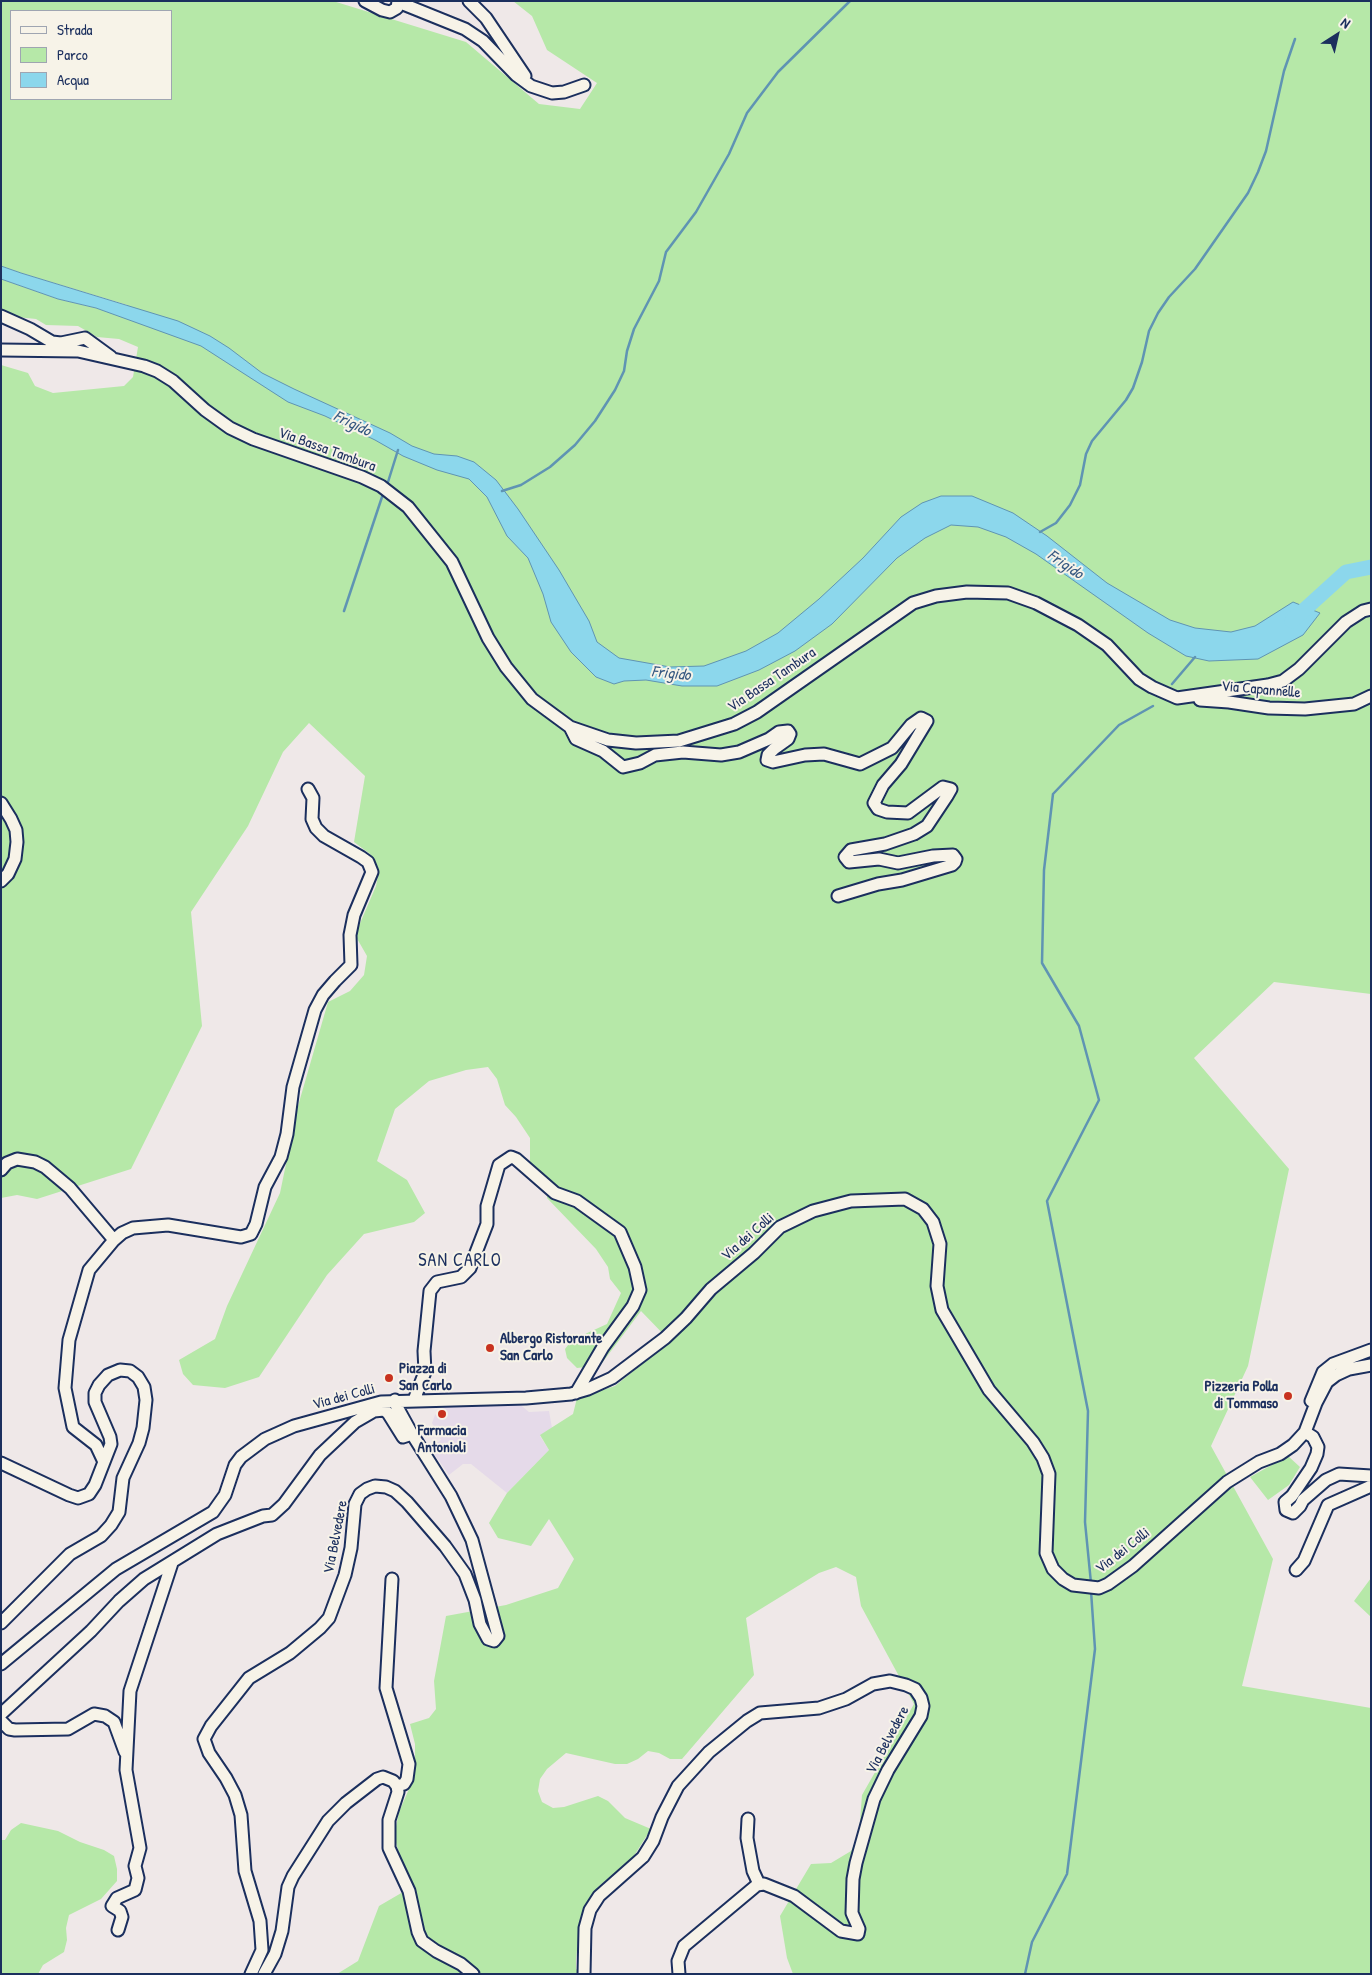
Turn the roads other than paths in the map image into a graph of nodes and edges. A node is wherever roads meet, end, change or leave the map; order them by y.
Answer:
1 (365, 1) edge
2 (398, 1) edge
3 (468, 1) edge
4 (584, 85) dead end
5 (531, 86) junction
6 (1, 316) edge
7 (1, 350) edge
8 (112, 358) junction
9 (1371, 609) edge
10 (1371, 696) edge
11 (1177, 698) junction
12 (570, 727) junction
13 (308, 789) dead end
14 (1, 803) edge
15 (1, 881) edge
16 (838, 896) dead end
17 (1, 1170) edge
18 (114, 1240) junction
19 (1371, 1350) edge
20 (1371, 1366) edge
21 (576, 1393) junction
22 (396, 1400) junction
23 (414, 1400) junction
24 (412, 1434) junction
25 (1303, 1435) junction
26 (104, 1462) junction
27 (1, 1463) edge
28 (1371, 1476) edge
29 (1371, 1486) edge
30 (172, 1563) junction
31 (1296, 1570) dead end
32 (392, 1579) dead end
33 (1, 1623) edge
34 (1, 1664) edge
35 (1, 1714) edge
36 (1, 1721) edge
37 (126, 1759) junction
38 (397, 1786) junction
39 (748, 1819) dead end
40 (759, 1884) junction
41 (118, 1930) dead end
42 (251, 1974) edge
43 (264, 1974) edge
44 (473, 1974) edge
45 (584, 1974) edge
46 (679, 1974) edge

1 - 2 street
2 - 5 street
3 - 5 street
4 - 5 street
6 - 8 street
7 - 8 street, Via Bassa Tambura
8 - 12 street, Via Bassa Tambura
9 - 11 street, Via Bassa Tambura
10 - 11 street, Via Capannelle
11 - 12 street, Via Bassa Tambura
12 - 16 street
13 - 18 street
14 - 15 street
17 - 18 street
18 - 26 street
19 - 25 street
20 - 25 street
21 - 23 street, Via dei Colli
21 - 23 street
21 - 25 street, Via dei Colli
22 - 23 street, Via dei Colli
22 - 24 street, Via Belvedere
22 - 34 street, Via dei Colli
24 - 30 street
24 - 42 street, Via Belvedere
25 - 28 street
26 - 27 street
26 - 33 street
29 - 31 street
30 - 35 street
30 - 37 street
32 - 38 street
36 - 37 street
37 - 41 street
38 - 43 street
38 - 44 street
39 - 40 street
40 - 45 street, Via Belvedere
40 - 46 street

